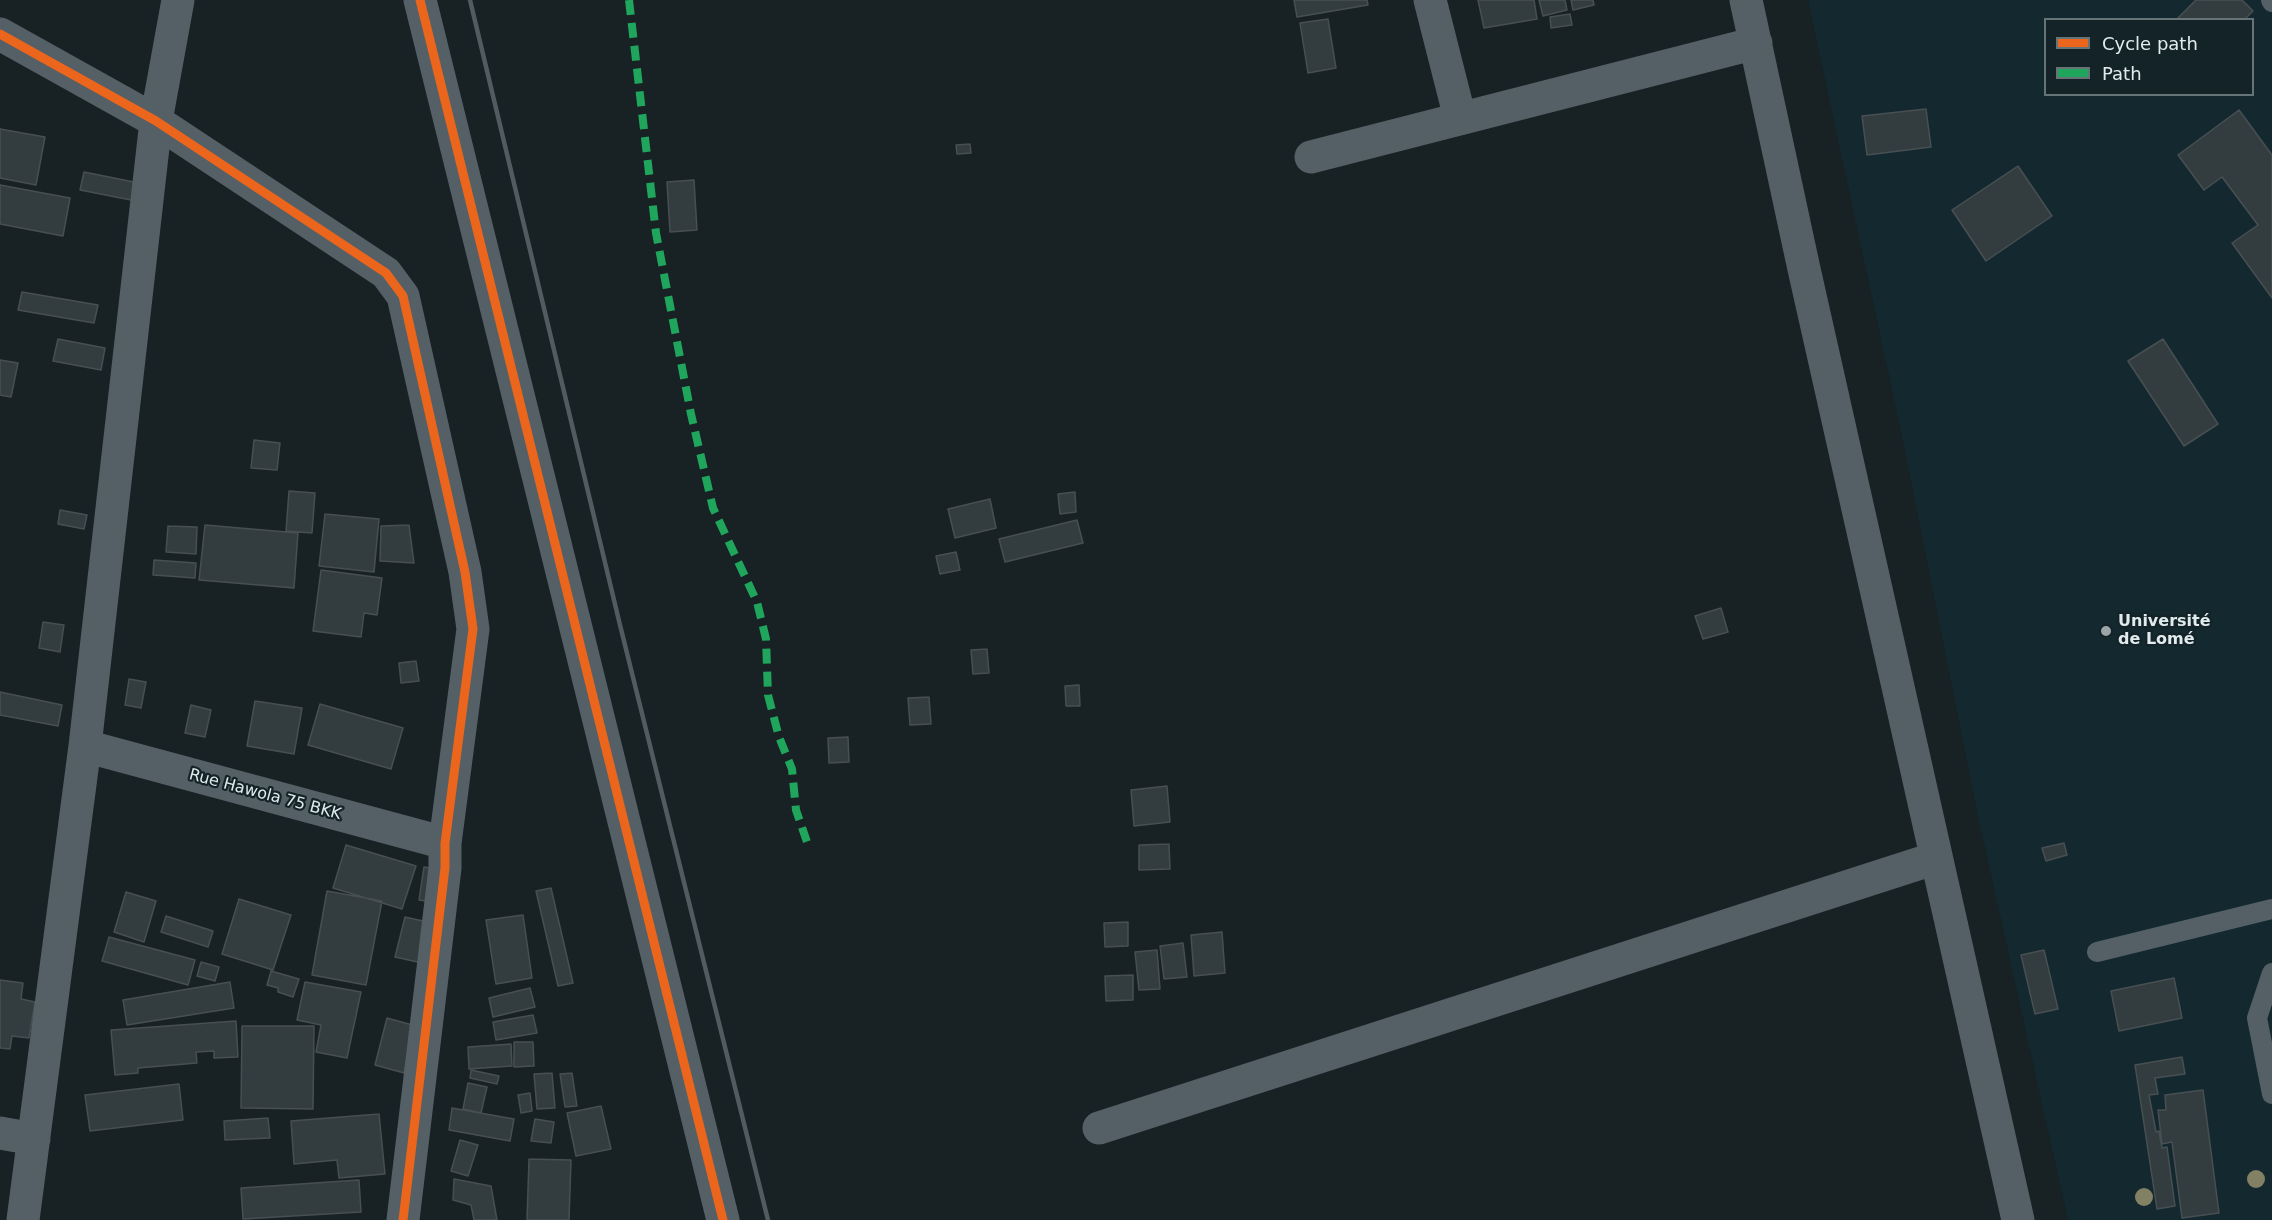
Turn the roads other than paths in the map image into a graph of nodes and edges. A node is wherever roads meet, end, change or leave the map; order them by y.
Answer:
1 (178, 0) edge
2 (420, 0) edge
3 (1430, 0) edge
4 (1746, 0) edge
5 (0, 34) edge
6 (1756, 43) junction
7 (1460, 117) junction
8 (156, 121) junction
9 (1311, 157) dead end
10 (85, 746) junction
11 (445, 843) junction
12 (1936, 858) junction
13 (2272, 909) edge
14 (2097, 952) dead end
15 (2272, 973) edge
16 (2272, 1094) edge
17 (1099, 1128) dead end
18 (0, 1134) edge
19 (34, 1138) junction
20 (22, 1220) edge
21 (403, 1220) edge
22 (723, 1220) edge
23 (2018, 1220) edge

1 - 8 street
2 - 22 street
3 - 7 street
4 - 6 street
5 - 8 street
6 - 7 street
6 - 12 street
7 - 9 street
8 - 10 street
8 - 11 street
10 - 11 street, Rue Hawola 75 BKK
10 - 19 street
11 - 21 street
12 - 17 street
12 - 23 street
13 - 14 lane
15 - 16 lane
18 - 19 street
19 - 20 street

